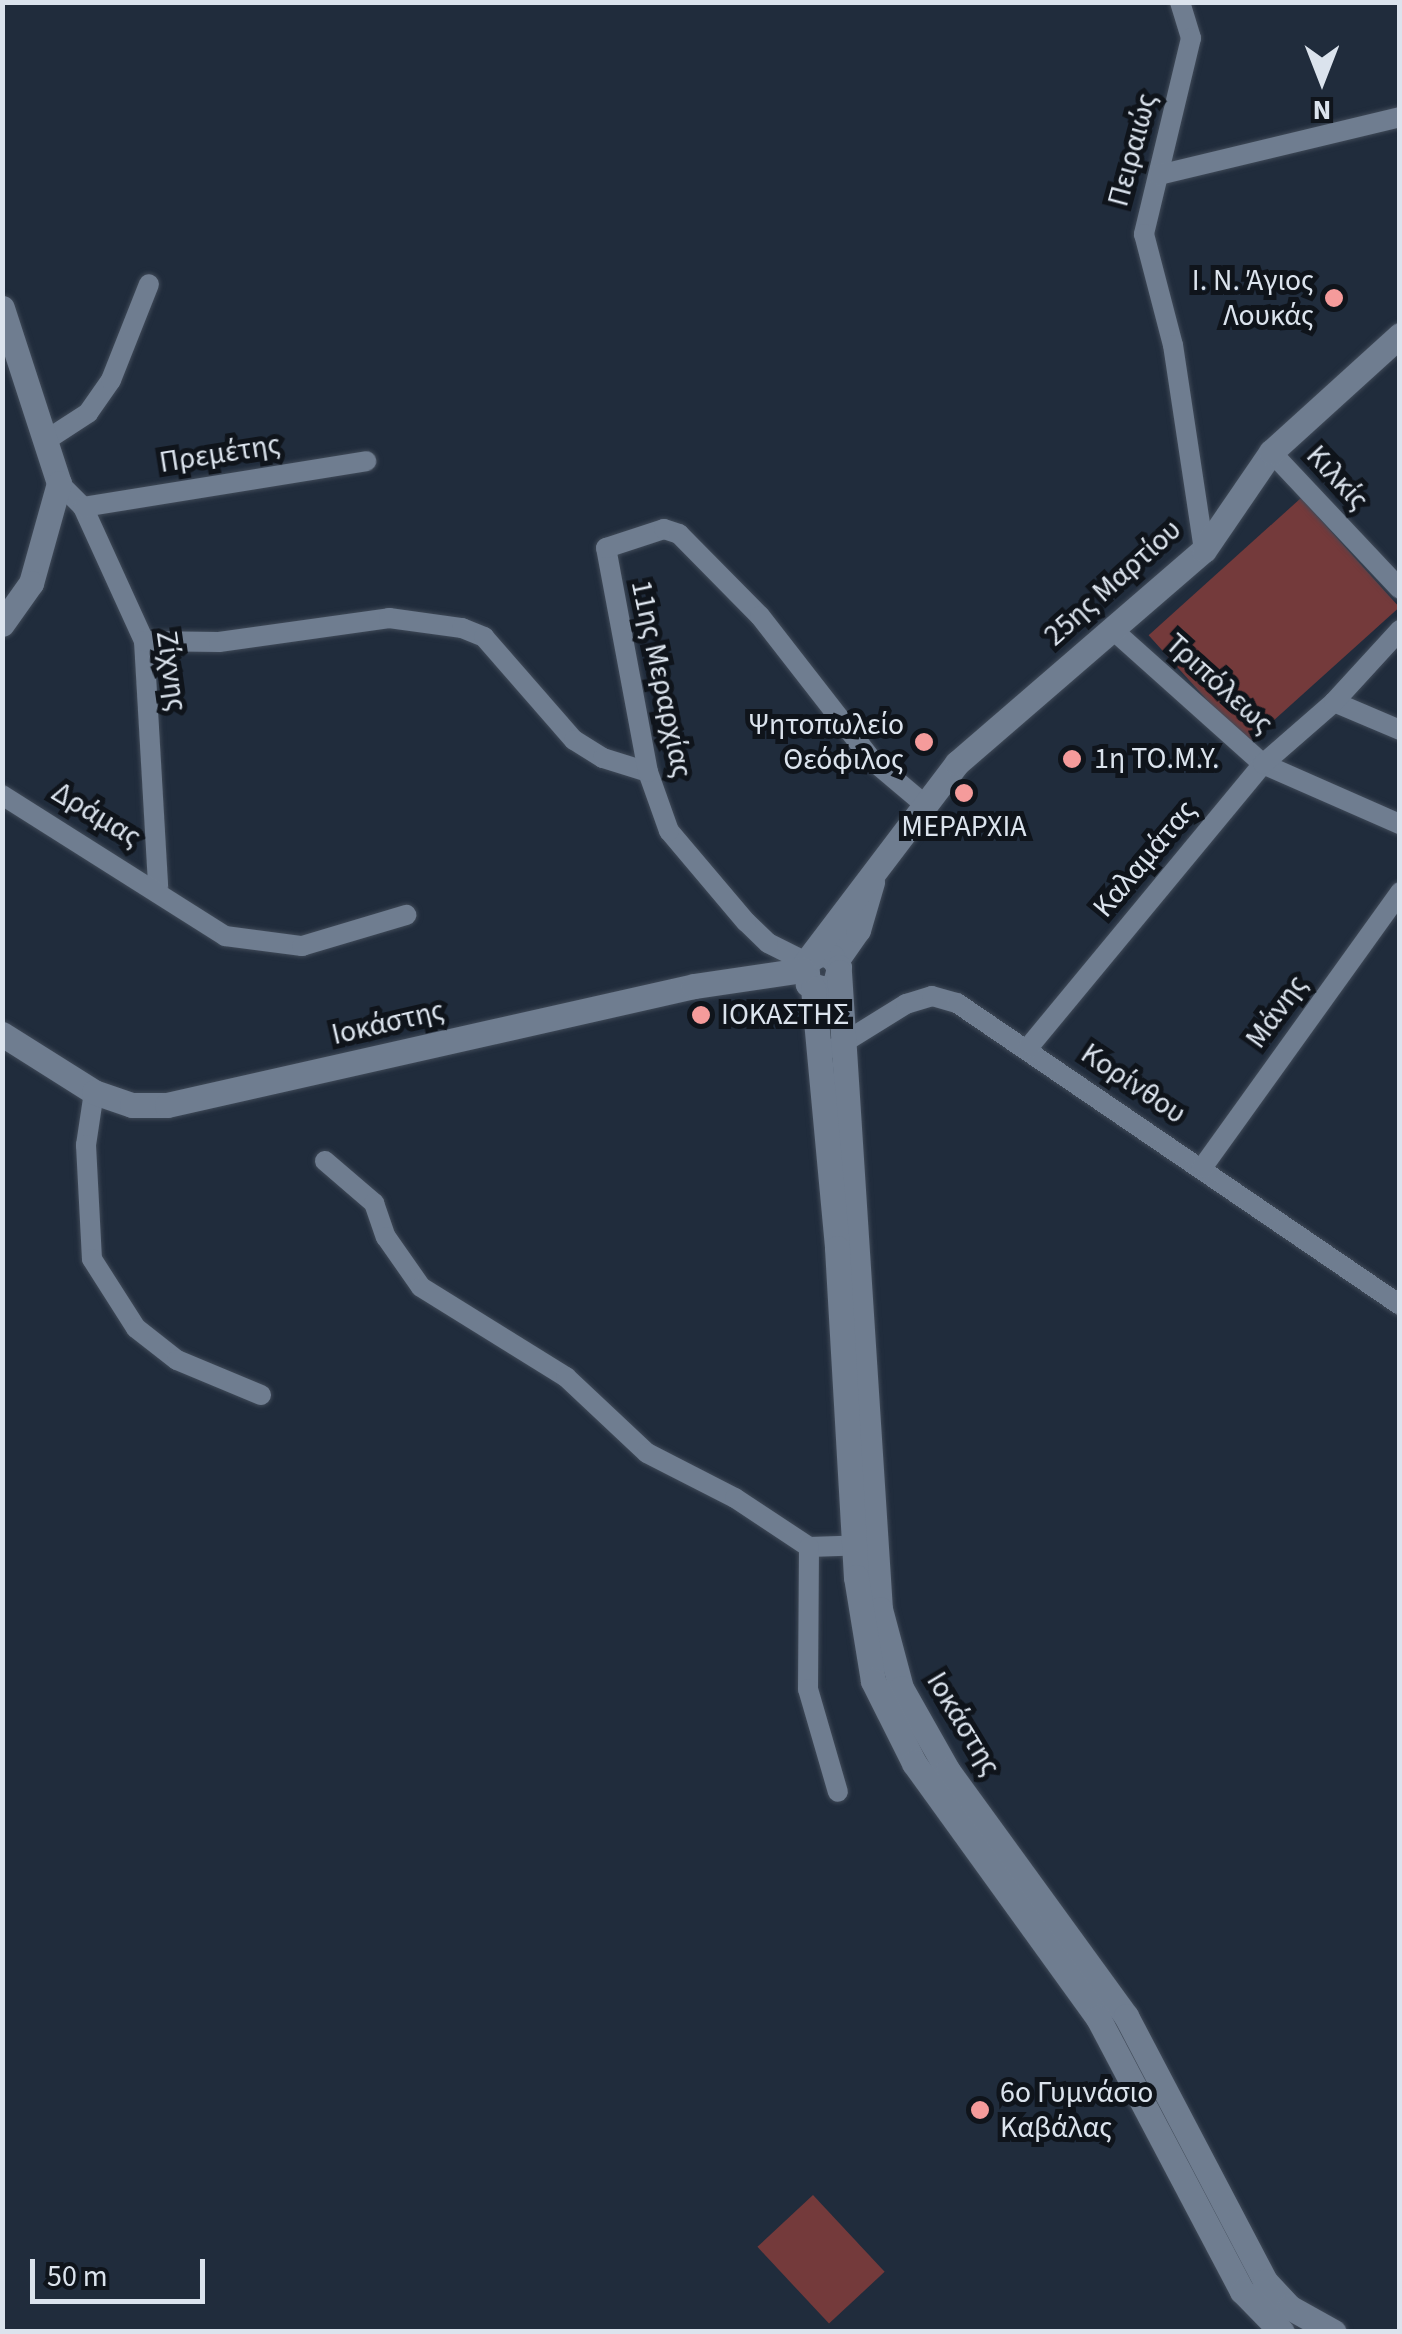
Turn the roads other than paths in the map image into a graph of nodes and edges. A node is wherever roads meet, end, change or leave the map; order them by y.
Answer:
1 (1180, 2) edge
2 (1400, 117) edge
3 (1160, 175) junction
4 (149, 284) dead end
5 (2, 308) edge
6 (1400, 335) edge
7 (48, 439) junction
8 (1271, 452) junction
9 (366, 461) dead end
10 (59, 482) junction
11 (83, 507) junction
12 (1204, 550) junction
13 (1400, 589) edge
14 (2, 624) edge
15 (1112, 629) junction
16 (1400, 630) edge
17 (144, 641) junction
18 (1334, 702) junction
19 (1400, 730) edge
20 (1263, 764) junction
21 (648, 772) junction
22 (2, 794) edge
23 (924, 804) junction
24 (1400, 824) edge
25 (872, 882) junction
26 (158, 888) junction
27 (1400, 892) edge
28 (406, 915) dead end
29 (838, 967) junction
30 (807, 973) junction
31 (2, 1034) edge
32 (846, 1042) junction
33 (1028, 1048) junction
34 (820, 1056) junction
35 (94, 1092) junction
36 (325, 1160) dead end
37 (1202, 1168) junction
38 (1400, 1305) edge
39 (261, 1395) dead end
40 (865, 1545) junction
41 (808, 1547) junction
42 (838, 1792) dead end
43 (1282, 2332) edge
44 (1334, 2332) edge

1 - 3 street, Πειραιώς
2 - 3 street
3 - 12 street, Πειραιώς
4 - 7 street
5 - 7 street
6 - 8 street, 25ης Μαρτίου
7 - 10 street
8 - 12 street, 25ης Μαρτίου
8 - 13 street, Κιλκίς
9 - 11 street, Πρεμέτης
10 - 11 street, Ζίχνης
10 - 14 street
11 - 17 street, Ζίχνης
12 - 15 street, 25ης Μαρτίου
15 - 20 street, Τριπόλεως
15 - 23 street, 25ης Μαρτίου
16 - 18 street, Καλαμάτας
17 - 21 street
17 - 26 street, Ζίχνης
18 - 19 street
18 - 20 street, Καλαμάτας
20 - 24 street, Τριπόλεως
20 - 33 street, Καλαμάτας
21 - 23 street, 11ης Μεραρχίας
21 - 30 street, 11ης Μεραρχίας
22 - 26 street, Δράμας
23 - 25 street, 25ης Μαρτίου
25 - 29 street, 25ης Μαρτίου
25 - 30 street, 25ης Μαρτίου
26 - 28 street, Δράμας
27 - 37 street, Μάνης
29 - 30 street
29 - 32 street, Ιοκάστης
30 - 34 street, Ιοκάστης
30 - 35 street, Ιοκάστης
31 - 35 street, Ιοκάστης
32 - 33 street, Κορίνθου
32 - 34 street, Κορίνθου
32 - 40 street, Ιοκάστης
33 - 37 street, Κορίνθου
34 - 40 street, Ιοκάστης
35 - 39 street
36 - 41 street
37 - 38 street, Κορίνθου
40 - 41 street
40 - 43 street, Ιοκάστης
40 - 44 street, Ιοκάστης
41 - 42 street

